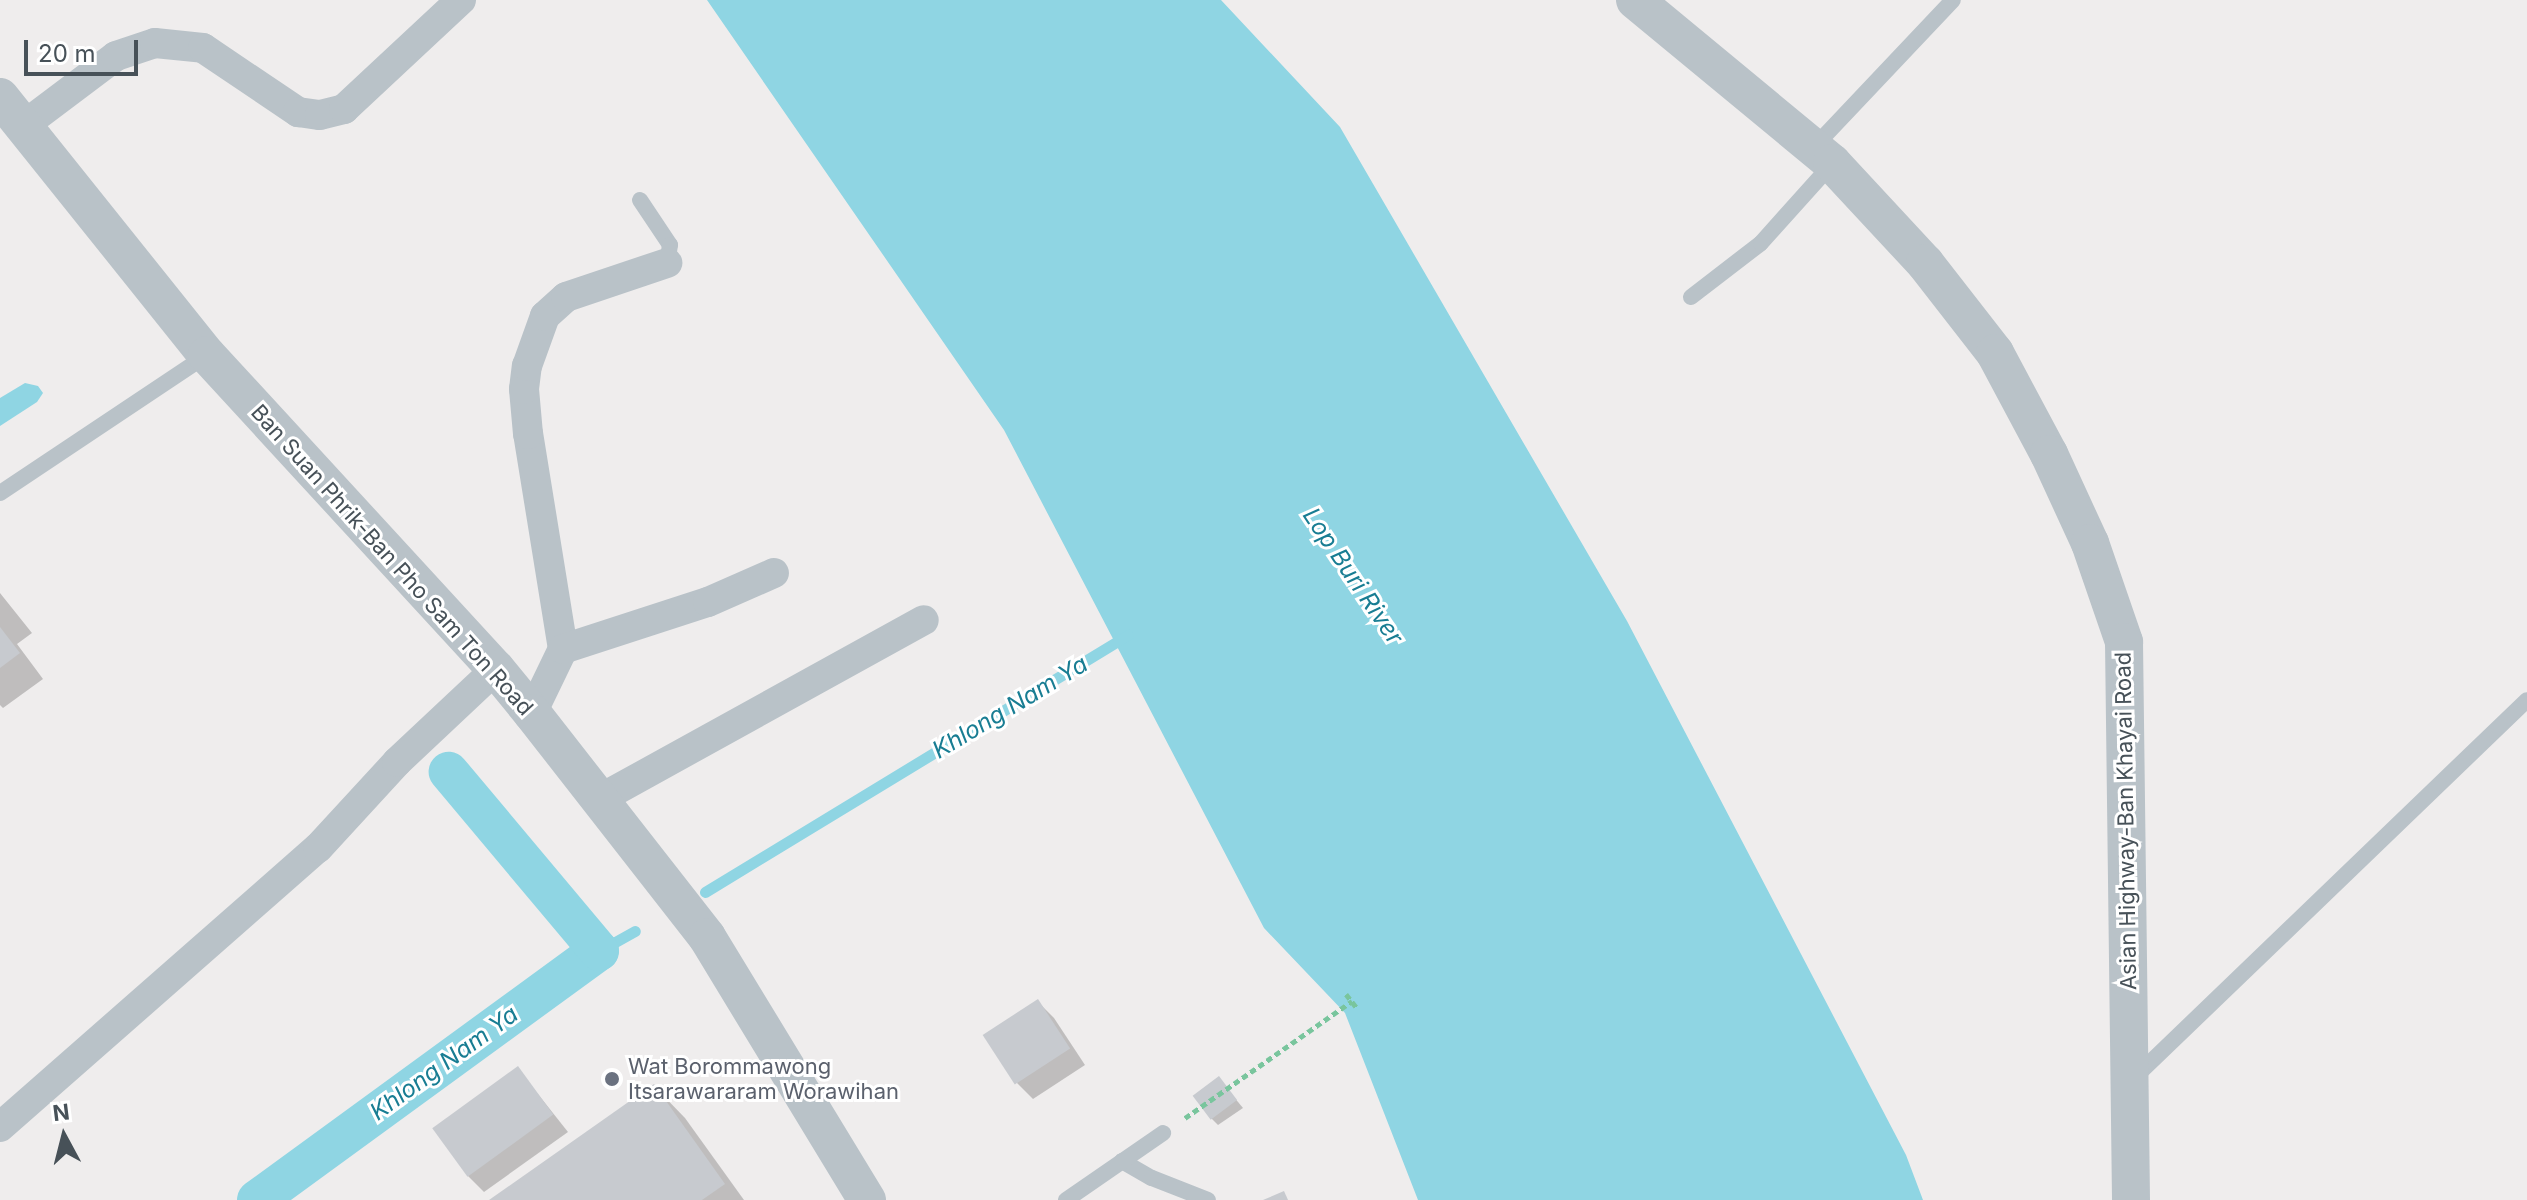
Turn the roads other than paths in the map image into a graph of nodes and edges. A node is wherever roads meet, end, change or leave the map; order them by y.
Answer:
1 (461, 0) edge
2 (1635, 0) edge
3 (1953, 0) edge
4 (0, 97) edge
5 (23, 126) junction
6 (1823, 155) junction
7 (640, 200) dead end
8 (667, 263) joint
9 (1691, 297) dead end
10 (207, 355) junction
11 (0, 493) edge
12 (774, 573) dead end
13 (924, 620) dead end
14 (563, 649) junction
15 (496, 669) junction
16 (2527, 700) edge
17 (532, 713) junction
18 (598, 800) junction
19 (2130, 1081) junction
20 (0, 1127) edge
21 (1163, 1133) road end
22 (1122, 1161) junction
23 (867, 1200) edge
24 (1066, 1200) edge
25 (1208, 1200) edge
26 (2131, 1200) edge

1 - 5 street
2 - 6 street, Asian Highway-Ban Khayai Road
3 - 6 lane
4 - 5 street, Ban Suan Phrik-Ban Pho Sam Ton Road
5 - 10 street, Ban Suan Phrik-Ban Pho Sam Ton Road
6 - 9 lane
6 - 19 street, Asian Highway-Ban Khayai Road
7 - 8 lane
8 - 14 street
10 - 11 lane
10 - 15 street, Ban Suan Phrik-Ban Pho Sam Ton Road
12 - 14 street
13 - 18 street
14 - 17 street
15 - 17 street, Ban Suan Phrik-Ban Pho Sam Ton Road
15 - 20 street
16 - 19 lane
17 - 18 street, Ban Suan Phrik-Ban Pho Sam Ton Road
18 - 23 street, Ban Suan Phrik-Ban Pho Sam Ton Road
19 - 26 street, Asian Highway-Ban Khayai Road
21 - 22 lane
22 - 24 lane
22 - 25 lane

